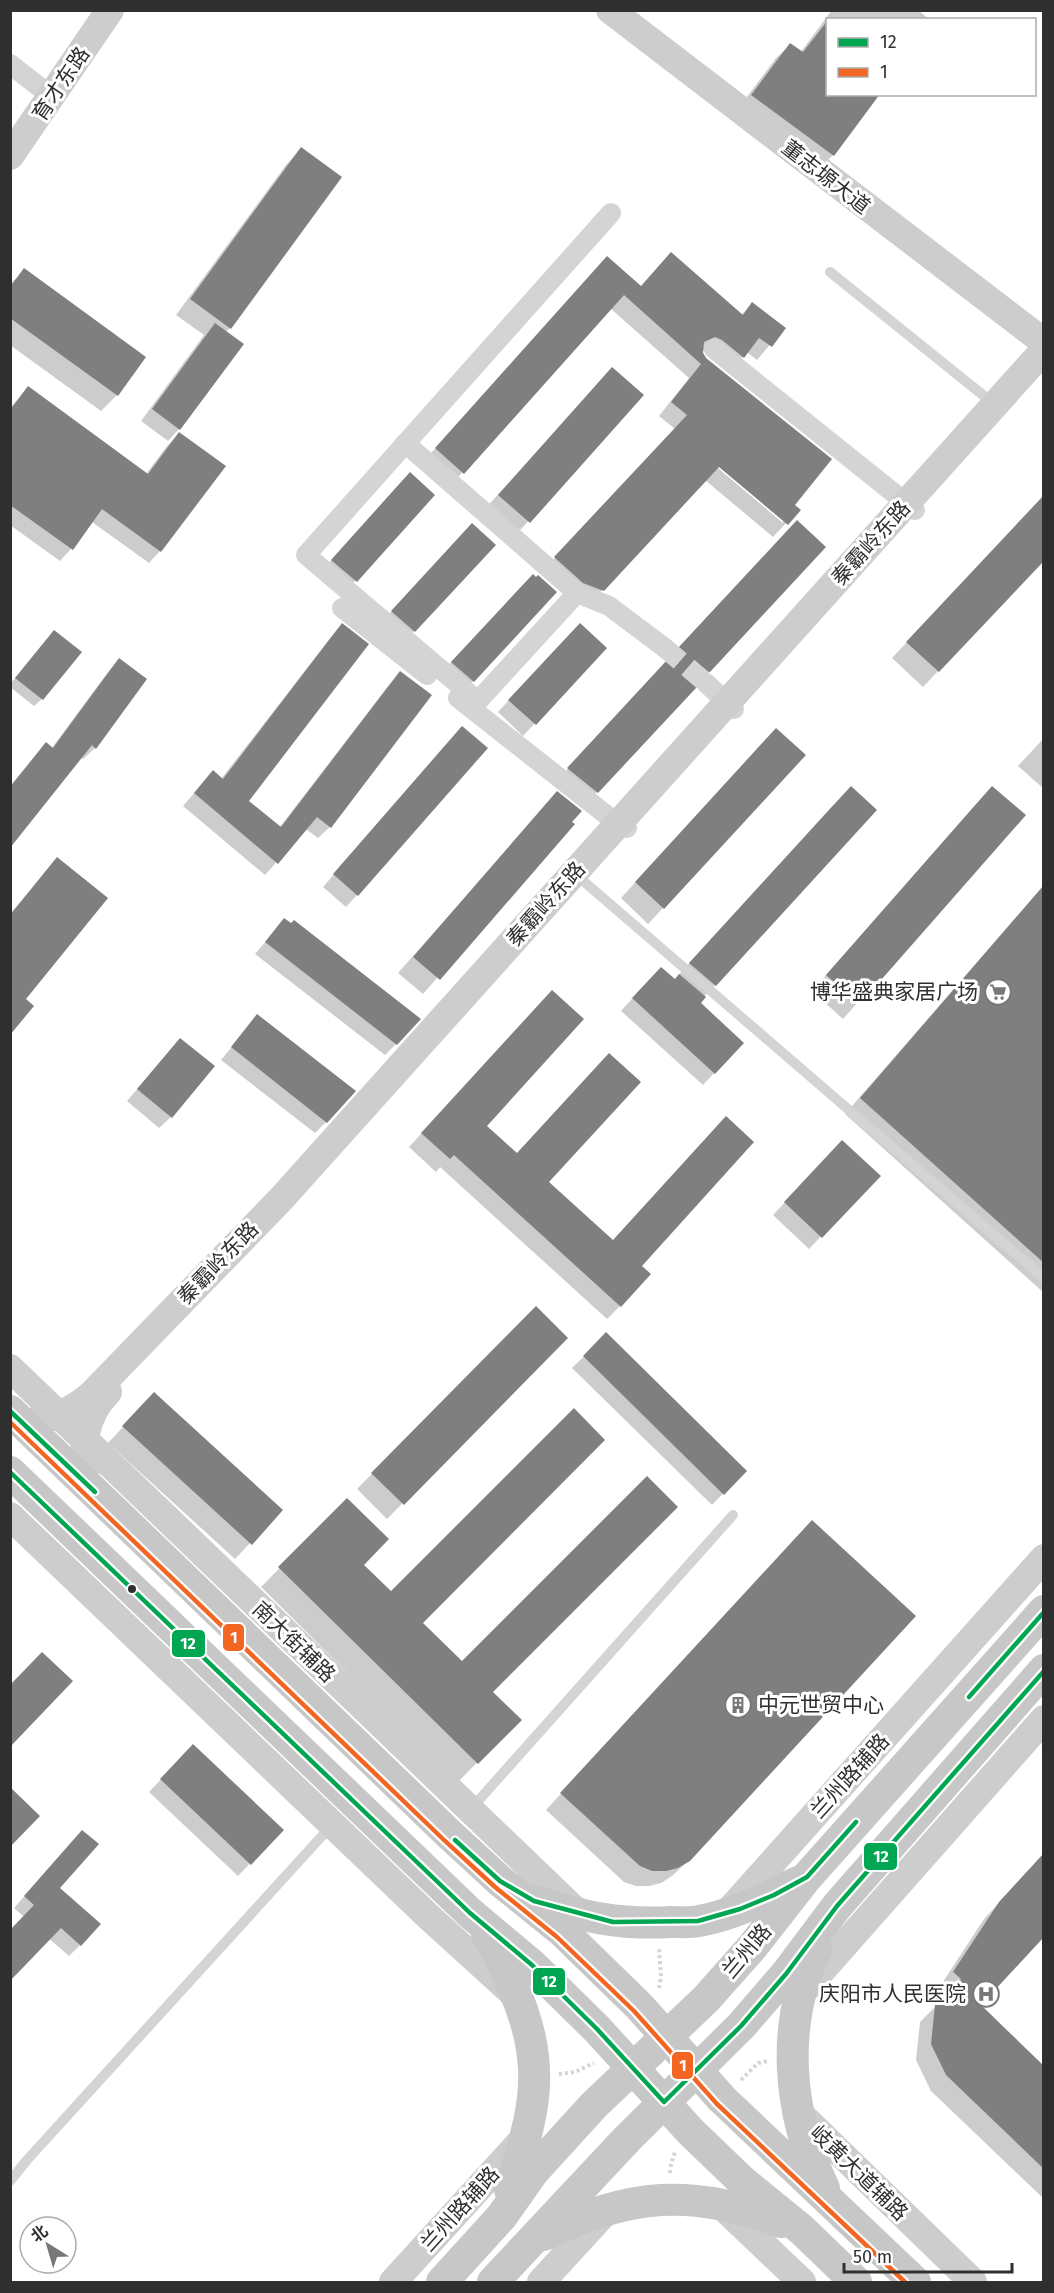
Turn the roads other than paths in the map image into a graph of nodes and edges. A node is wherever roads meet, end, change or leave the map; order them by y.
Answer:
1 (94, 10) edge
2 (110, 10) edge
3 (610, 10) edge
4 (630, 10) edge
5 (10, 64) edge
6 (42, 89) junction
7 (10, 133) edge
8 (10, 156) edge
9 (611, 213) dead end
10 (830, 272) dead end
11 (1044, 328) edge
12 (1044, 342) edge
13 (714, 349) dead end
14 (1044, 350) edge
15 (1044, 366) edge
16 (1000, 408) junction
17 (405, 443) junction
18 (911, 507) junction
19 (577, 593) junction
20 (342, 608) dead end
21 (665, 648) tunnel mouth
22 (706, 683) tunnel mouth
23 (731, 706) junction
24 (622, 826) junction
25 (577, 876) junction
26 (1044, 1278) edge
27 (10, 1368) edge
28 (60, 1416) junction
29 (17, 1417) edge
30 (84, 1439) junction
31 (10, 1472) edge
32 (86, 1484) junction
33 (10, 1508) edge
34 (49, 1509) junction
35 (733, 1515) dead end
36 (10, 1516) edge
37 (1044, 1558) edge
38 (1044, 1611) edge
39 (1044, 1670) edge
40 (1044, 1719) edge
41 (470, 1810) junction
42 (333, 1825) junction
43 (807, 1877) junction
44 (500, 1881) junction
45 (837, 1906) junction
46 (728, 1912) junction
47 (470, 1913) junction
48 (579, 1914) junction
49 (800, 1995) junction
50 (517, 1997) junction
51 (666, 2036) junction
52 (633, 2068) junction
53 (696, 2070) junction
54 (664, 2102) junction
55 (798, 2112) junction
56 (526, 2136) junction
57 (10, 2181) edge
58 (830, 2200) junction
59 (719, 2203) junction
60 (608, 2209) junction
61 (502, 2216) junction
62 (802, 2230) junction
63 (529, 2243) junction
64 (393, 2283) edge
65 (442, 2283) edge
66 (493, 2283) edge
67 (540, 2283) edge
68 (802, 2283) edge
69 (856, 2283) edge
70 (915, 2283) edge
71 (973, 2283) edge

1 - 6 street, 育才东路
2 - 8 street, 育才东路
3 - 12 street, 董志塬大道
4 - 11 street, 董志塬大道
5 - 6 street
6 - 7 street, 育才东路
9 - 17 street
10 - 16 lane
13 - 18 street
14 - 16 street, 秦霸岭东路
15 - 16 street, 秦霸岭东路
16 - 18 street, 秦霸岭东路
17 - 19 street
17 - 19 street
18 - 23 street, 秦霸岭东路
19 - 21 street
20 - 24 street
22 - 23 street
23 - 24 street, 秦霸岭东路
24 - 25 street, 秦霸岭东路
25 - 26 lane
25 - 28 street, 秦霸岭东路
25 - 30 street, 秦霸岭东路
27 - 28 street, 南大街辅路
28 - 29 street, 秦霸岭东路
28 - 30 street, 南大街辅路
29 - 32 main road
30 - 32 street, 秦霸岭东路
30 - 41 street, 南大街辅路
31 - 34 main road
32 - 44 main road
33 - 34 street
34 - 47 main road
35 - 41 lane
36 - 42 street
37 - 46 street, 兰州路辅路
38 - 43 main road, 兰州路
39 - 45 main road, 兰州路
40 - 49 street
41 - 48 street, 南大街辅路
42 - 50 street
42 - 57 lane
43 - 46 main road
43 - 51 main road, 兰州路
44 - 48 main road
44 - 51 main road
45 - 49 main road
45 - 53 main road, 兰州路
46 - 48 main road
47 - 50 main road
47 - 52 main road
49 - 55 main road
50 - 56 main road
51 - 52 main road, 兰州路
51 - 53 main road
52 - 54 main road
52 - 61 main road, 兰州路
53 - 54 main road, 兰州路
53 - 58 main road
54 - 62 main road
54 - 63 main road, 兰州路
55 - 58 main road
55 - 71 street, 岐黄大道辅路
56 - 61 main road
56 - 64 street, 兰州路辅路
58 - 70 main road
59 - 60 main road
59 - 62 main road
59 - 68 street
60 - 63 main road
60 - 67 street
61 - 65 main road, 兰州路
62 - 69 main road
63 - 66 main road, 兰州路

